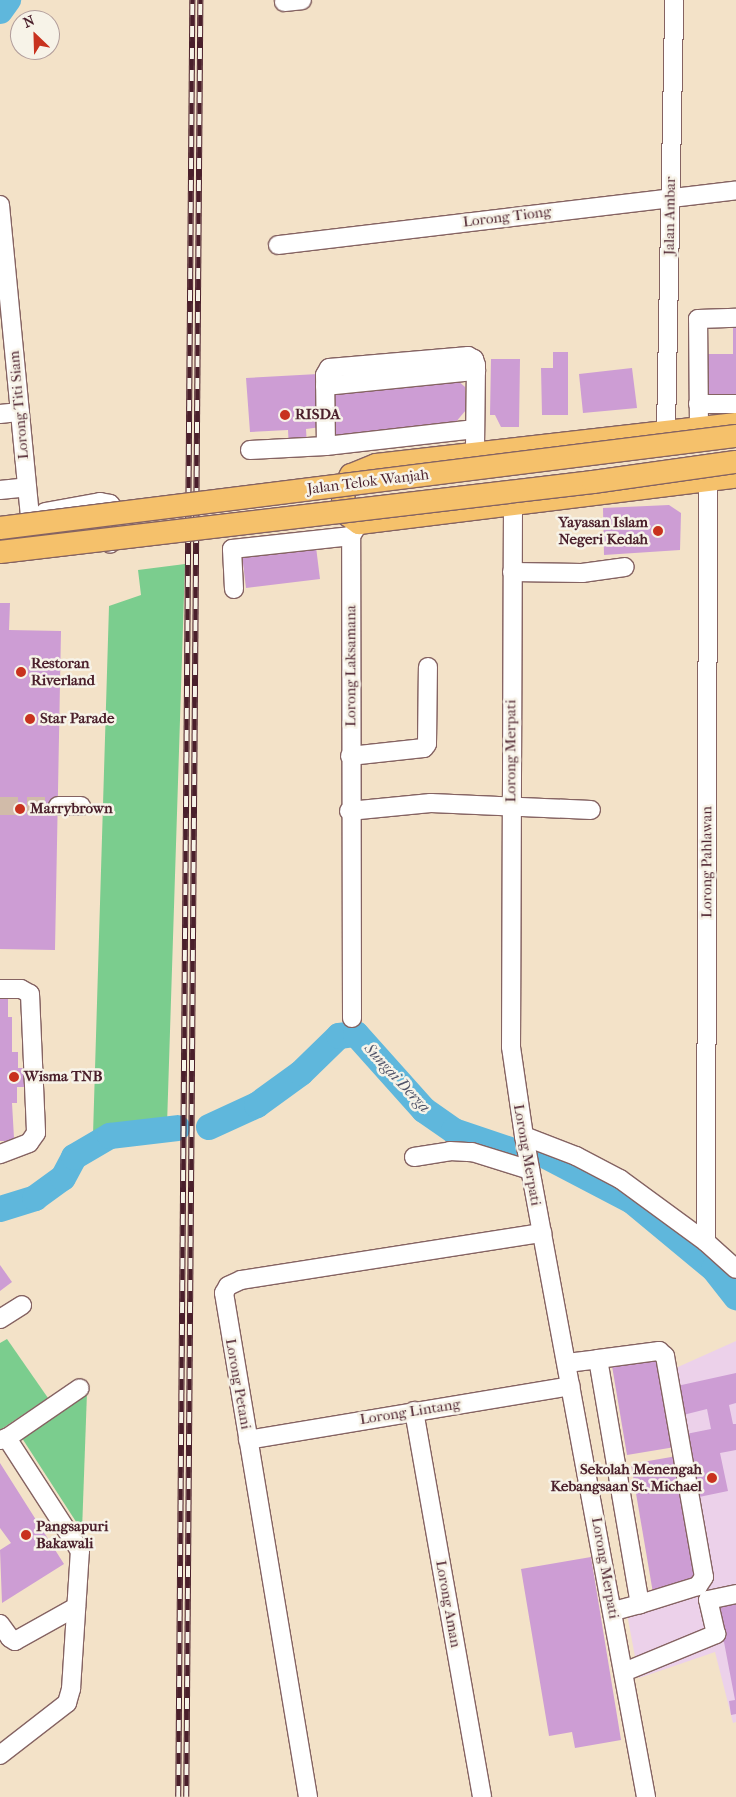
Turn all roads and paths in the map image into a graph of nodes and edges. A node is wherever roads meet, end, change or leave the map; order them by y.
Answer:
1 (674, 0) edge
2 (736, 190) edge
3 (670, 198) junction
4 (0, 205) edge
5 (278, 245) dead end
6 (736, 318) edge
7 (698, 404) junction
8 (736, 404) edge
9 (20, 412) junction
10 (0, 414) edge
11 (736, 424) edge
12 (698, 428) junction
13 (475, 429) junction
14 (666, 431) junction
15 (736, 436) edge
16 (323, 446) junction
17 (250, 450) dead end
18 (475, 453) junction
19 (736, 462) edge
20 (736, 477) edge
21 (708, 482) junction
22 (27, 487) junction
23 (0, 490) edge
24 (513, 504) junction
25 (30, 515) junction
26 (0, 518) edge
27 (0, 528) edge
28 (355, 530) junction
29 (0, 552) edge
30 (0, 561) edge
31 (625, 567) dead end
32 (512, 572) junction
33 (234, 589) dead end
34 (428, 668) dead end
35 (350, 756) junction
36 (58, 806) tunnel mouth
37 (81, 806) dead end
38 (511, 808) junction
39 (591, 810) dead end
40 (350, 811) junction
41 (0, 989) edge
42 (352, 1018) dead end
43 (524, 1136) junction
44 (0, 1154) edge
45 (414, 1157) dead end
46 (530, 1170) junction
47 (542, 1233) junction
48 (706, 1242) junction
49 (736, 1269) edge
50 (22, 1305) dead end
51 (0, 1319) edge
52 (598, 1359) junction
53 (567, 1363) junction
54 (571, 1386) junction
55 (80, 1388) dead end
56 (414, 1411) junction
57 (4, 1439) edge
58 (248, 1440) junction
59 (736, 1594) edge
60 (640, 1604) junction
61 (76, 1607) junction
62 (613, 1611) junction
63 (0, 1624) edge
64 (624, 1672) junction
65 (0, 1754) edge
66 (308, 1797) edge
67 (482, 1797) edge
68 (646, 1797) edge

1 - 3 street, Jalan Ambar
2 - 3 street, Lorong Tiong
3 - 5 street, Lorong Tiong
3 - 14 street, Jalan Ambar
4 - 9 street, Lorong Titi Siam
6 - 7 street
7 - 8 street
7 - 12 street
9 - 10 street
9 - 22 street, Lorong Titi Siam
11 - 12 main road
12 - 14 main road
13 - 16 street
13 - 16 street
13 - 18 street
14 - 18 main road
15 - 27 main road, Jalan Telok Wanjah, bridge
16 - 17 street
18 - 28 main road
19 - 29 main road, Jalan Telok Wanjah, bridge
20 - 21 main road
21 - 24 main road
21 - 48 street, Lorong Pahlawan
22 - 23 street
22 - 25 street, Lorong Titi Siam
24 - 28 main road
24 - 32 street, Lorong Merpati
25 - 26 street
25 - 30 street
28 - 33 street
28 - 35 street, Lorong Laksamana
31 - 32 street
32 - 38 street, Lorong Merpati
34 - 35 street
35 - 40 street, Lorong Laksamana
36 - 37 street
38 - 39 street
38 - 40 street
38 - 43 street, Lorong Merpati
40 - 42 street, Lorong Laksamana
41 - 44 street
43 - 46 street, Lorong Merpati
43 - 48 street
45 - 46 street
46 - 47 street, Lorong Merpati
47 - 53 street, Lorong Merpati
47 - 58 street, Lorong Petani
48 - 49 street
50 - 51 street
52 - 53 street
52 - 60 street
52 - 60 street
53 - 54 street, Lorong Merpati
54 - 56 street, Lorong Lintang
54 - 62 street, Lorong Merpati
55 - 57 street
56 - 58 street, Lorong Lintang
56 - 67 street, Lorong Aman
57 - 61 street
58 - 66 street, Lorong Petani
59 - 64 street
60 - 62 street
61 - 63 street
61 - 65 street
62 - 64 street, Lorong Merpati
64 - 68 street, Lorong Merpati

